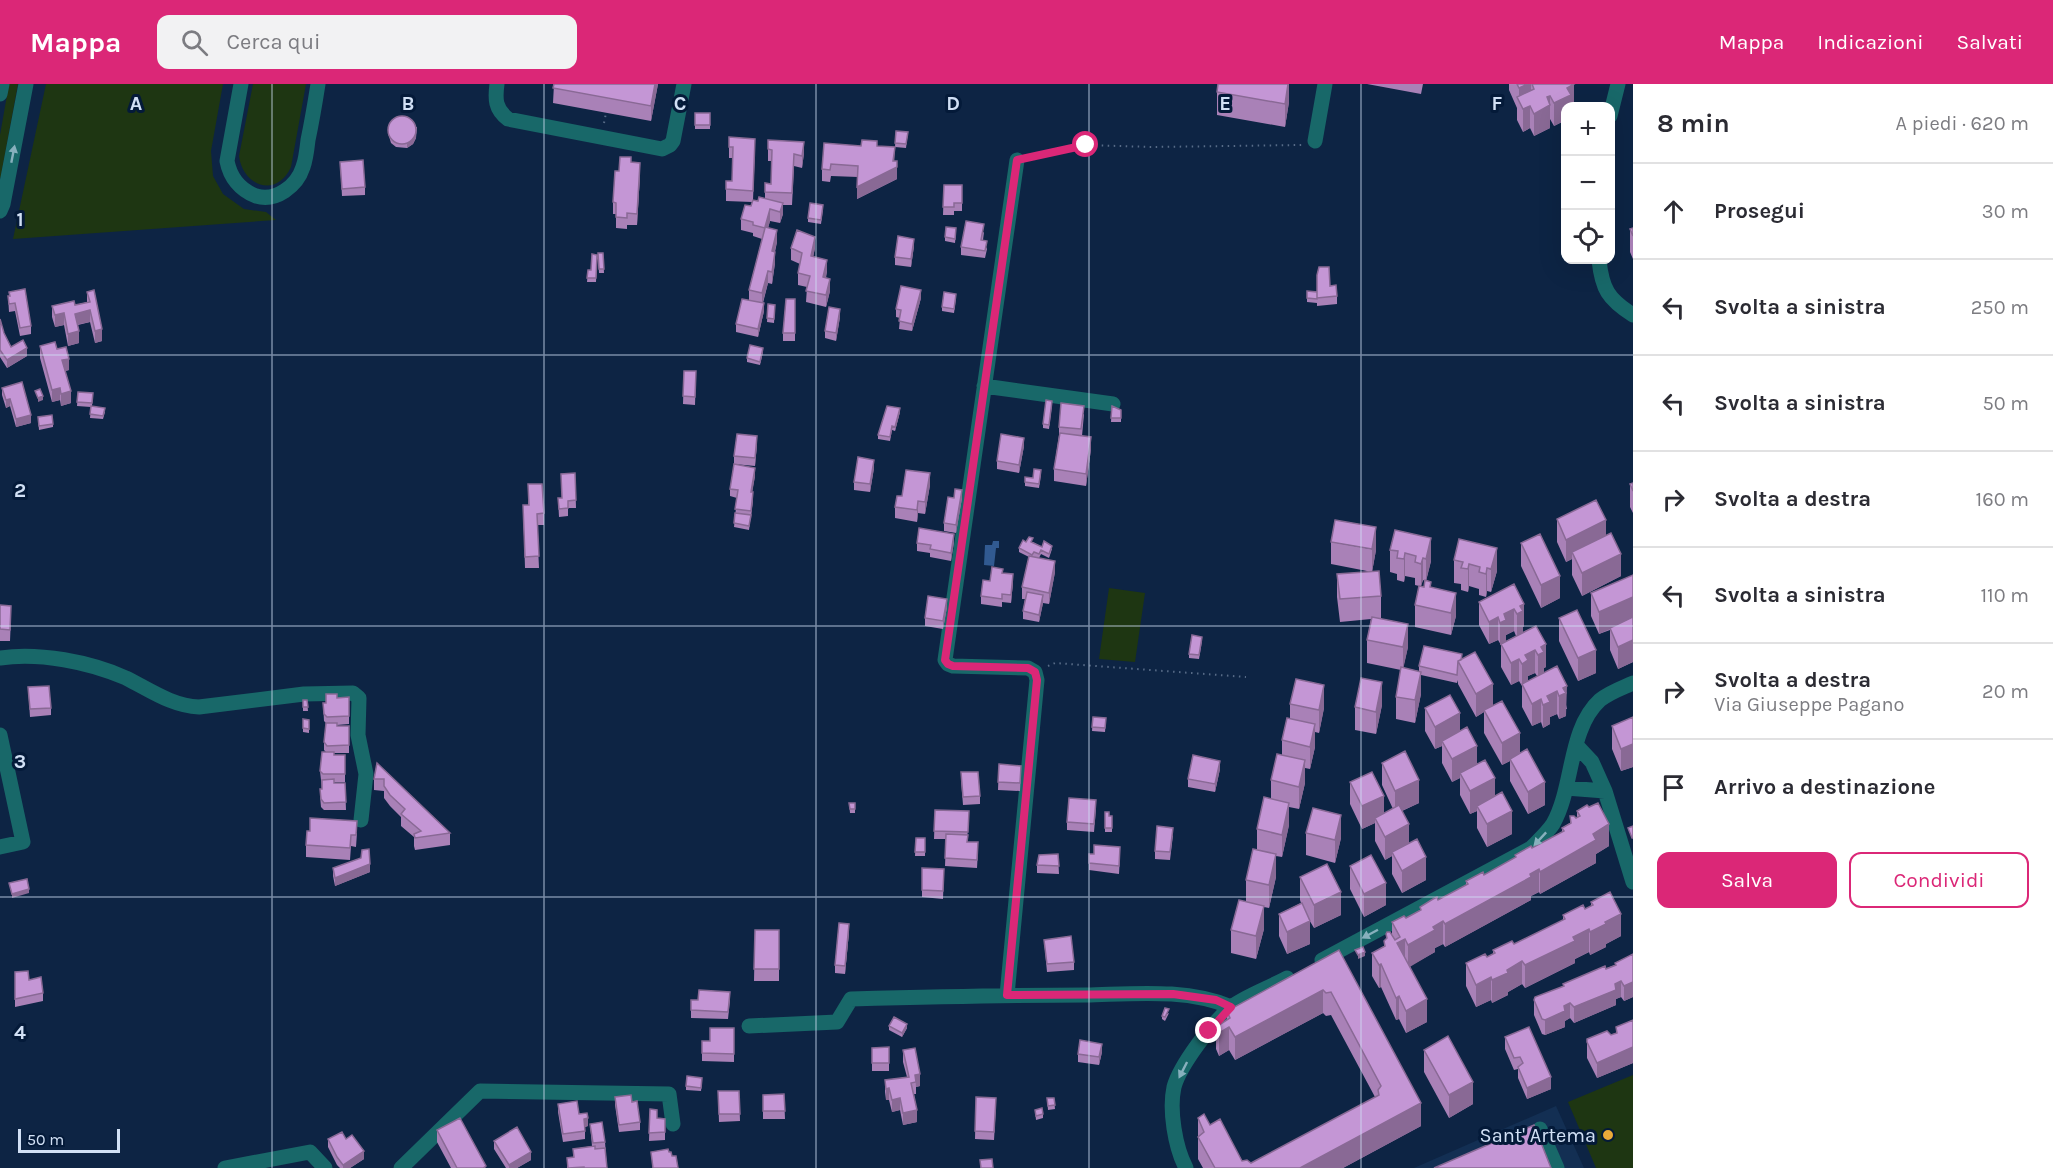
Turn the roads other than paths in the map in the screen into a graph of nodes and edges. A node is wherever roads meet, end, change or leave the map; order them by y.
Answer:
1 (2, 84) edge
2 (26, 84) edge
3 (241, 84) edge
4 (318, 84) edge
5 (497, 84) edge
6 (684, 84) edge
7 (1325, 84) edge
8 (1618, 84) edge
9 (0, 94) edge
10 (1614, 102) edge
11 (1315, 141) road end
12 (1017, 160) road end
13 (0, 211) edge
14 (1599, 264) edge
15 (1633, 315) edge
16 (984, 386) junction
17 (1113, 404) edge
18 (0, 658) edge
19 (1633, 683) edge
20 (0, 735) edge
21 (1577, 746) junction
22 (1566, 788) junction
23 (1605, 791) junction
24 (361, 820) dead end
25 (0, 847) edge
26 (1633, 882) edge
27 (1007, 995) junction
28 (1231, 1007) junction
29 (749, 1026) dead end
30 (673, 1124) dead end
31 (1540, 1129) dead end
32 (225, 1168) edge
33 (325, 1168) edge
34 (401, 1168) edge
35 (1186, 1168) edge
36 (1557, 1168) edge

1 - 9 street
13 -> 2 street
3 - 4 street
5 - 6 street
7 - 11 street
8 - 10 street
12 - 16 street
14 - 15 street
16 - 17 street
16 - 27 street
18 - 24 street
19 - 21 street
20 - 25 street
21 - 22 street
21 - 23 street
22 - 23 street
22 -> 28 street
23 - 26 street
27 - 28 street
27 - 29 street
28 -> 35 street
30 - 34 street
31 - 36 street
32 - 33 street

